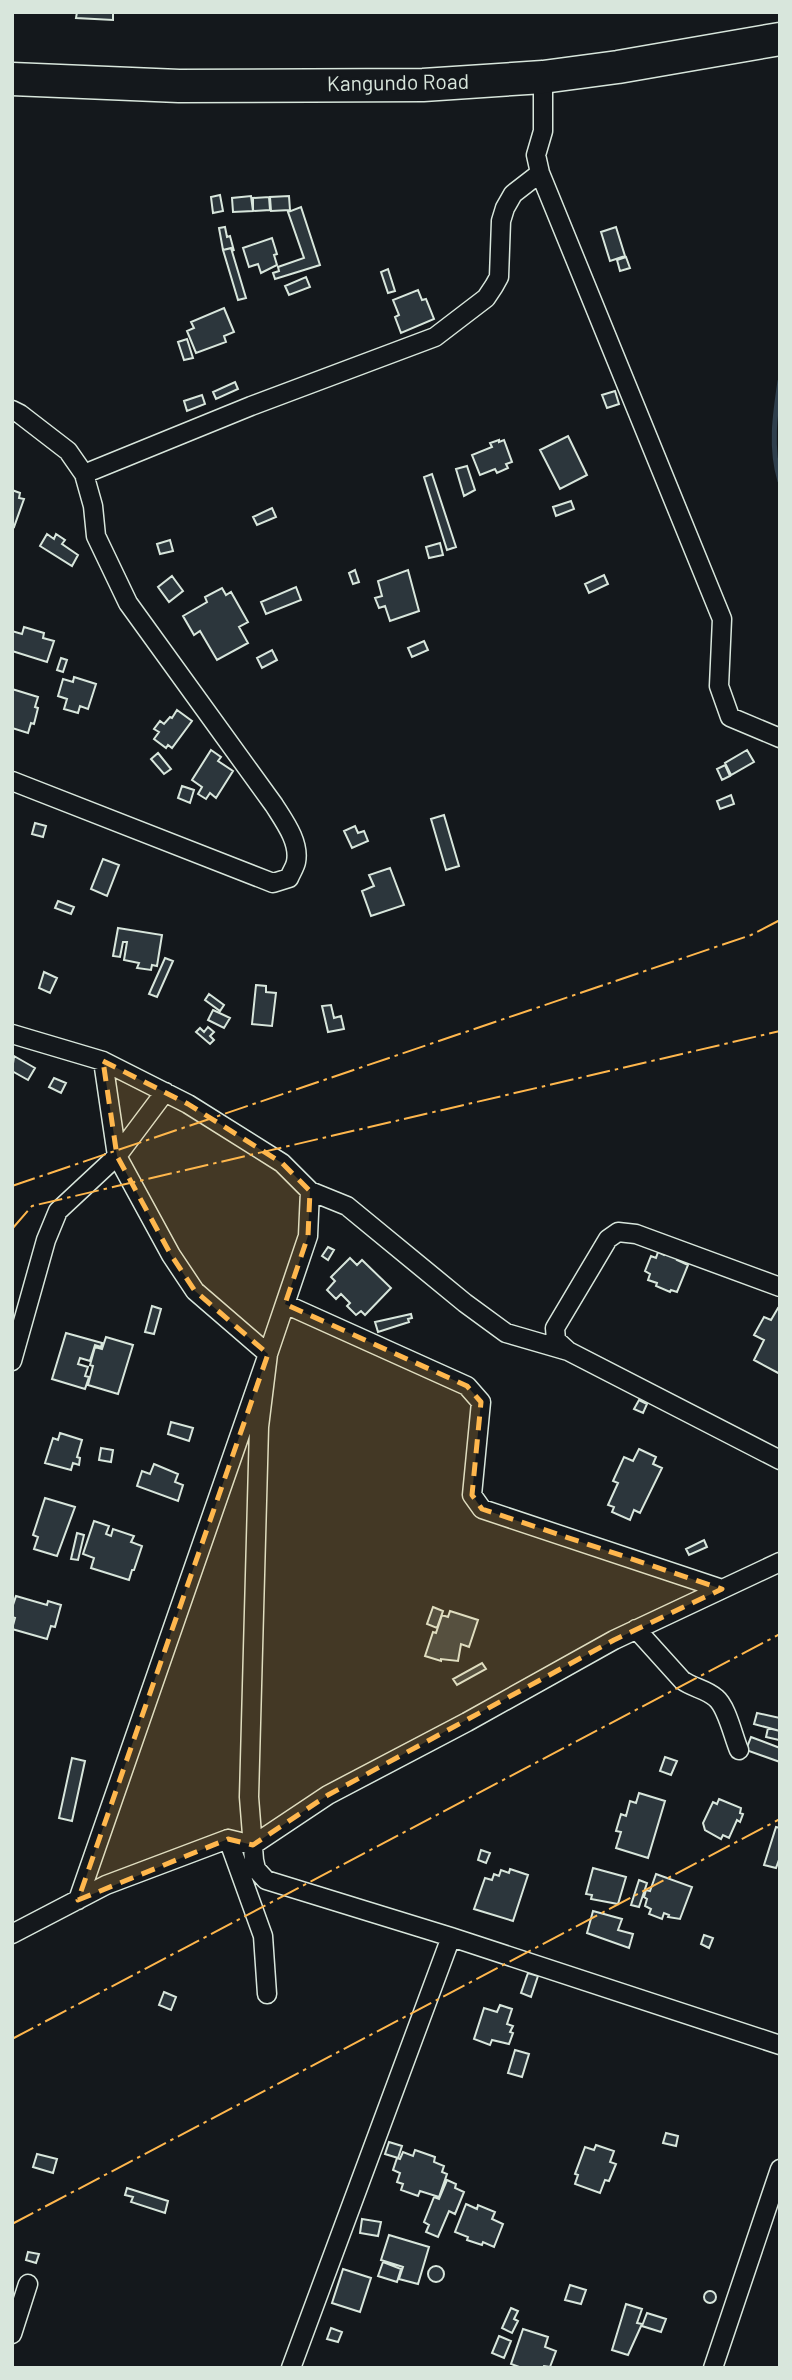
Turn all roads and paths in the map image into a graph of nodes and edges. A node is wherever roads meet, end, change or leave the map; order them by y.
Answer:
1 (780, 39) edge
2 (543, 77) junction
3 (12, 79) edge
4 (541, 173) junction
5 (12, 410) edge
6 (84, 474) junction
7 (780, 738) edge
8 (12, 781) edge
9 (12, 1034) edge
10 (103, 1061) junction
11 (165, 1092) junction
12 (117, 1156) junction
13 (310, 1191) junction
14 (780, 1287) edge
15 (285, 1304) junction
16 (568, 1351) junction
17 (268, 1354) junction
18 (12, 1361) edge
19 (780, 1460) edge
20 (780, 1562) edge
21 (722, 1589) junction
22 (636, 1629) junction
23 (739, 1750) dead end
24 (228, 1839) junction
25 (253, 1845) junction
26 (78, 1900) junction
27 (12, 1934) edge
28 (451, 1937) junction
29 (267, 1994) dead end
30 (780, 2045) edge
31 (778, 2176) edge
32 (28, 2284) dead end
33 (12, 2334) edge
34 (291, 2368) edge
35 (713, 2368) edge

1 - 2 highway, Kangundo Road
2 - 3 highway, Kangundo Road
2 - 4 street
4 - 6 street
4 - 7 street
5 - 6 street
6 - 8 street
9 - 10 street
10 - 11 street
10 - 12 street
11 - 12 street
11 - 13 street
12 - 17 street
12 - 18 street
13 - 15 street
13 - 16 street
14 - 16 street
15 - 17 street
15 - 21 street
16 - 19 street
17 - 25 street
17 - 26 street
20 - 21 street
21 - 22 street
22 - 23 street
22 - 25 street
24 - 25 street
24 - 26 street
24 - 29 street
25 - 28 street
26 - 27 street
28 - 30 street
28 - 34 street
31 - 35 street
32 - 33 street

